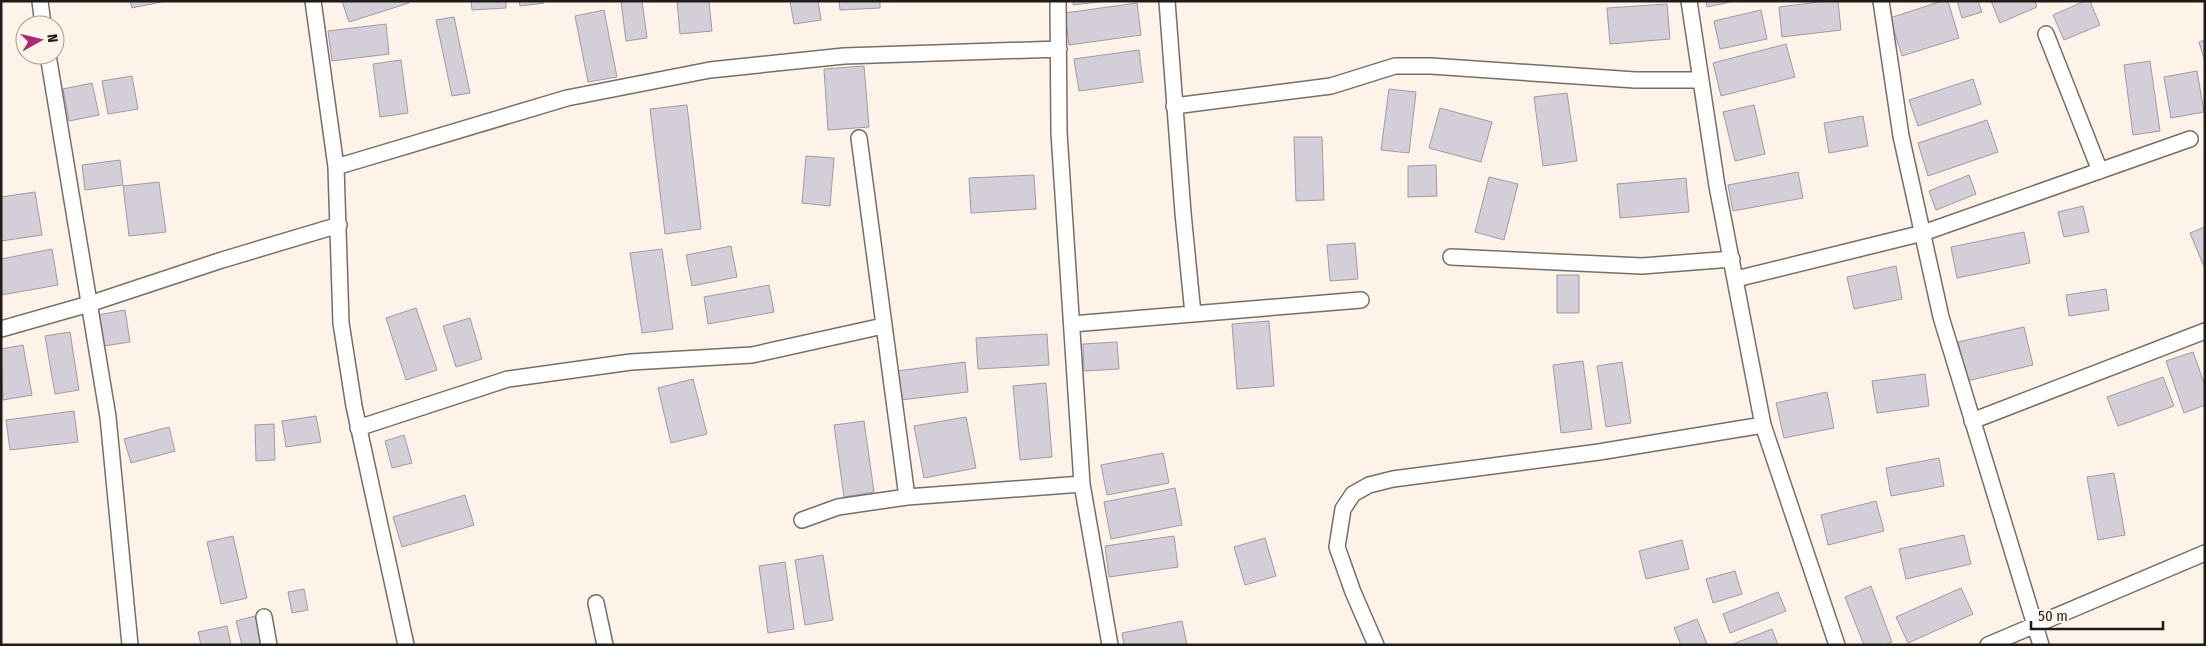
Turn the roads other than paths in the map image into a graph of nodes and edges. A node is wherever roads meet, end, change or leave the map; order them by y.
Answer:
1 (40, 1) edge
2 (313, 1) edge
3 (1058, 1) edge
4 (1167, 1) edge
5 (1689, 1) edge
6 (1881, 1) edge
7 (42, 15) edge
8 (2046, 34) dead end
9 (1059, 49) junction
10 (50, 65) edge
11 (1701, 80) junction
12 (1174, 106) junction
13 (859, 138) dead end
14 (2190, 139) dead end
15 (336, 167) junction
16 (2100, 171) junction
17 (338, 225) junction
18 (1922, 233) junction
19 (1451, 257) dead end
20 (1732, 259) junction
21 (1736, 279) junction
22 (1361, 300) dead end
23 (89, 304) junction
24 (1193, 314) junction
25 (1072, 324) junction
26 (883, 326) junction
27 (1, 329) edge
28 (2205, 331) edge
29 (1972, 421) junction
30 (1763, 425) junction
31 (358, 428) junction
32 (1082, 484) junction
33 (907, 498) junction
34 (802, 520) dead end
35 (2205, 553) edge
36 (596, 603) dead end
37 (264, 617) dead end
38 (2034, 626) junction
39 (130, 645) edge
40 (269, 645) edge
41 (406, 645) edge
42 (605, 645) edge
43 (1110, 645) edge
44 (1376, 645) edge
45 (1837, 645) edge
46 (1988, 645) edge
47 (2041, 645) edge

1 - 7 street
2 - 15 street
3 - 9 street
4 - 12 street
5 - 11 street
6 - 18 street
8 - 16 street
9 - 15 street
9 - 25 street
10 - 23 street
11 - 12 street
11 - 20 street
12 - 24 street
13 - 26 street
14 - 16 street
15 - 17 street
16 - 18 street
17 - 23 street
17 - 31 street
18 - 21 street
18 - 29 street
19 - 20 street
20 - 21 street
21 - 30 street
22 - 24 street
23 - 27 street
23 - 39 street
24 - 25 street
25 - 32 street
26 - 31 street
26 - 33 street
28 - 29 street
29 - 38 street
30 - 44 street
30 - 45 street
31 - 41 street
32 - 33 street
32 - 43 street
33 - 34 street
35 - 38 street
36 - 42 street
37 - 40 street
38 - 46 street
38 - 47 street

